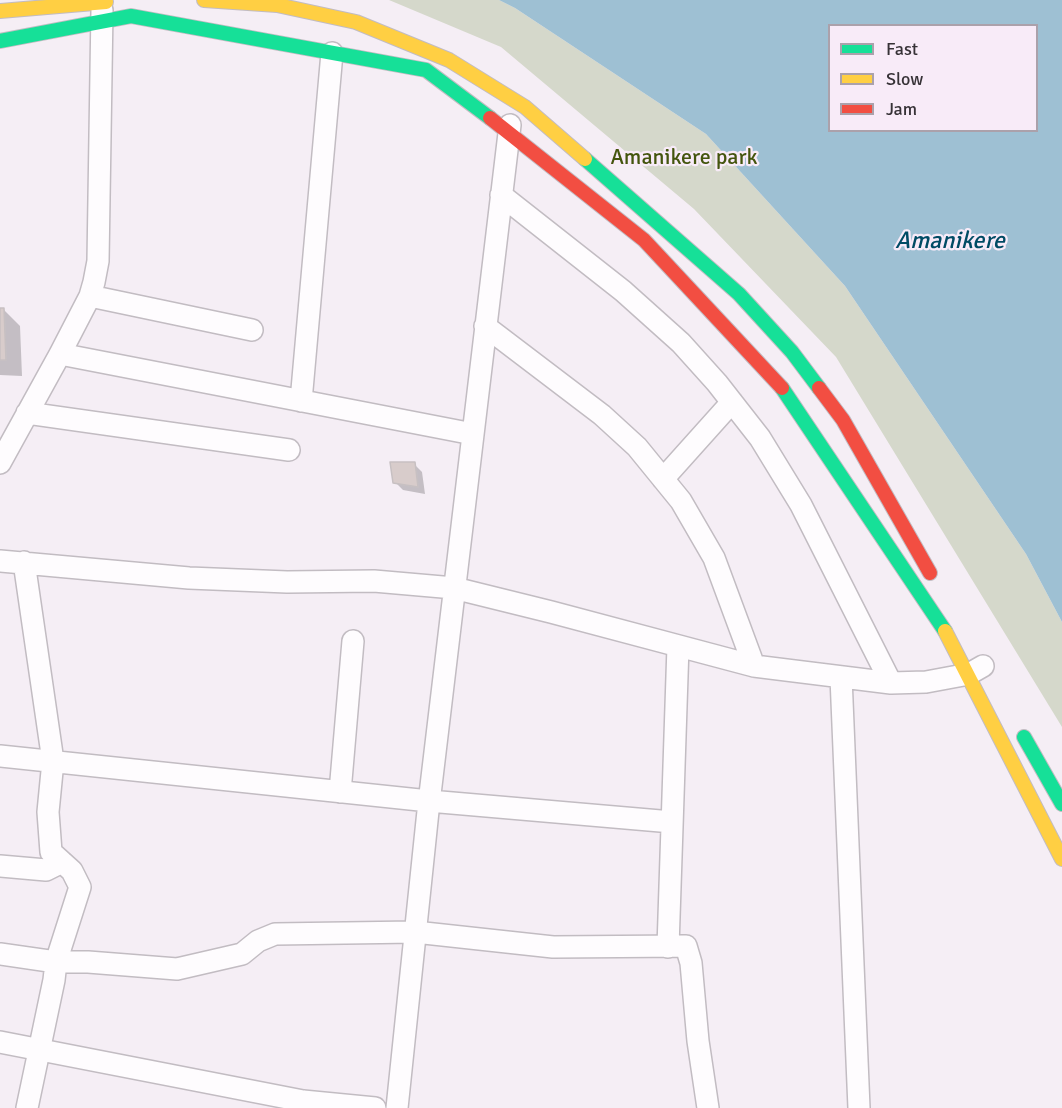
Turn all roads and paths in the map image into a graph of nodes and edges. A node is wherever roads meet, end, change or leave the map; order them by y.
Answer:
1 (204, 0) edge
2 (124, 1) edge
3 (0, 11) edge
4 (102, 12) junction
5 (0, 41) edge
6 (333, 53) junction
7 (516, 101) junction
8 (509, 133) junction
9 (501, 195) junction
10 (90, 296) junction
11 (485, 326) junction
12 (252, 330) dead end
13 (60, 354) junction
14 (301, 401) junction
15 (732, 402) junction
16 (27, 413) junction
17 (473, 434) junction
18 (290, 450) dead end
19 (0, 462) edge
20 (663, 479) junction
21 (0, 561) edge
22 (24, 562) junction
23 (937, 584) dead end
24 (454, 588) junction
25 (353, 641) dead end
26 (678, 646) junction
27 (754, 666) junction
28 (980, 668) junction
29 (841, 677) junction
30 (891, 683) junction
31 (1017, 726) dead end
32 (0, 756) edge
33 (53, 761) junction
34 (340, 792) junction
35 (429, 801) junction
36 (1062, 804) edge
37 (672, 822) junction
38 (1062, 859) edge
39 (62, 862) junction
40 (0, 866) edge
41 (415, 932) junction
42 (668, 948) junction
43 (0, 954) edge
44 (56, 962) junction
45 (0, 1042) edge
46 (38, 1049) junction
47 (27, 1108) edge
48 (375, 1108) edge
49 (397, 1108) edge
50 (708, 1108) edge
51 (859, 1108) edge

1 - 7 main road
2 - 4 main road
3 - 4 main road
4 - 5 main road
4 - 6 main road
4 - 10 street
6 - 8 main road
6 - 14 street
7 - 8 street
7 - 23 main road
8 - 9 street
8 - 28 main road
9 - 11 street
9 - 15 street
10 - 12 street
10 - 13 street
11 - 17 street
11 - 20 street
13 - 14 street
13 - 16 street
14 - 17 street
15 - 20 street
15 - 30 street
16 - 18 street
16 - 19 street
17 - 24 street
20 - 27 street
21 - 22 street
22 - 24 street
22 - 33 street
24 - 26 street
24 - 35 street
25 - 34 street
26 - 27 street
26 - 37 street
27 - 29 street
28 - 30 street
28 - 38 main road
29 - 30 street
29 - 51 street
31 - 36 main road
32 - 33 street
33 - 34 street
33 - 39 street
34 - 35 street
35 - 37 street
35 - 41 street
37 - 42 street
39 - 40 street
39 - 44 street
41 - 42 street
41 - 44 street
41 - 49 street
42 - 50 street
43 - 44 street
44 - 46 street
45 - 46 street
46 - 47 street
46 - 48 street

